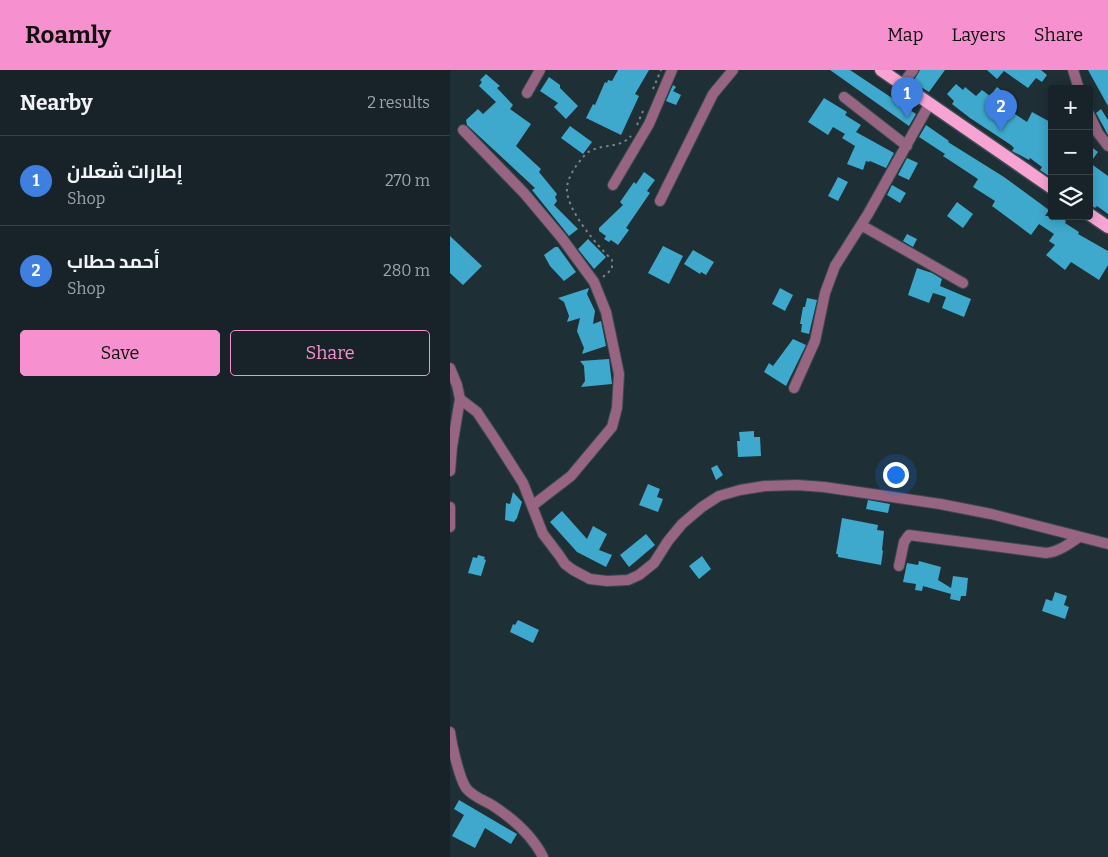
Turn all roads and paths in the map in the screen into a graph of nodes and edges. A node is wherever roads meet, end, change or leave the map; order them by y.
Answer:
1 (540, 70) edge
2 (672, 70) edge
3 (733, 70) edge
4 (881, 70) edge
5 (914, 70) edge
6 (1073, 70) edge
7 (902, 85) junction
8 (1078, 85) edge
9 (528, 93) dead end
10 (844, 98) dead end
11 (930, 103) junction
12 (1093, 122) edge
13 (463, 130) dead end
14 (907, 146) junction
15 (1108, 146) edge
16 (613, 185) dead end
17 (1048, 185) edge
18 (660, 201) dead end
19 (1093, 217) edge
20 (861, 225) junction
21 (1108, 227) edge
22 (963, 283) dead end
23 (450, 368) edge
24 (794, 388) dead end
25 (460, 399) junction
26 (450, 471) edge
27 (532, 506) junction
28 (450, 507) edge
29 (450, 527) edge
30 (1079, 537) junction
31 (1108, 544) edge
32 (900, 566) dead end
33 (450, 732) edge
34 (543, 857) edge

1 - 9 street
2 - 16 street
3 - 18 street
4 - 7 main road
5 - 7 street
6 - 8 street
7 - 11 main road
10 - 14 street
11 - 14 street
11 - 17 main road
12 - 15 street
13 - 27 street
14 - 20 street
19 - 21 main road
20 - 22 street
20 - 24 street
23 - 25 street
25 - 26 street
25 - 27 street
27 - 30 street
28 - 29 street
30 - 31 street
30 - 32 street
33 - 34 street

